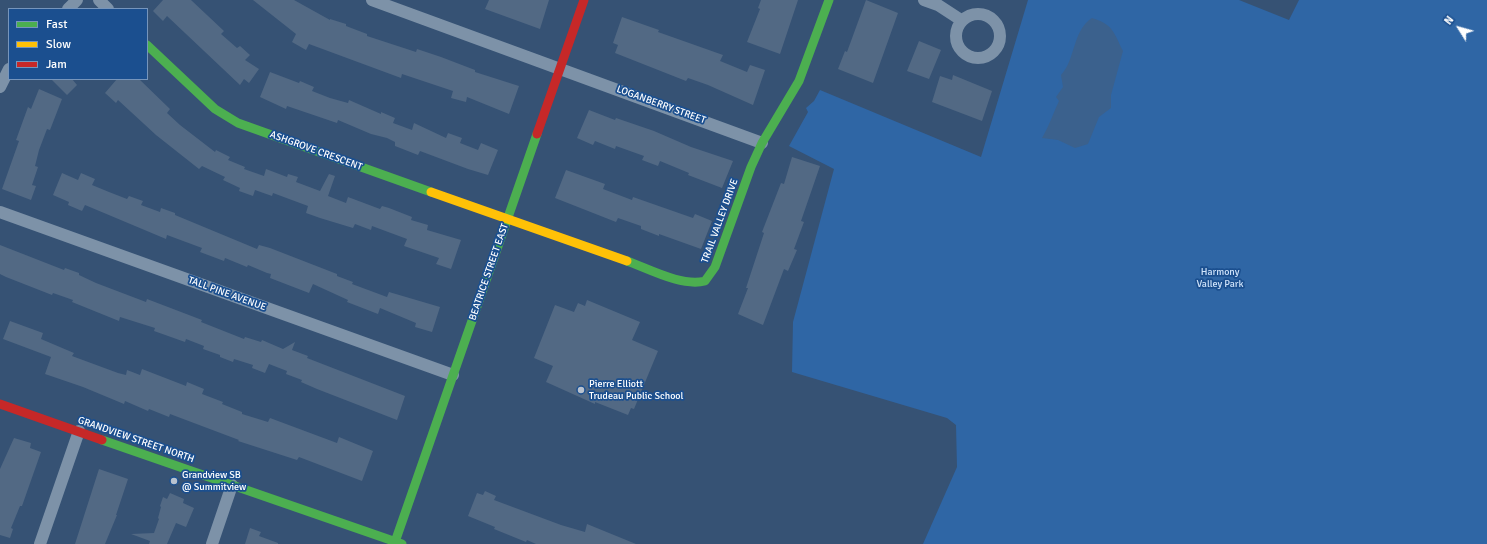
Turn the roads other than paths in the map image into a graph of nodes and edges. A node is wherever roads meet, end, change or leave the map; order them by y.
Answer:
1 (77, 0) edge
2 (99, 0) edge
3 (372, 0) edge
4 (584, 0) edge
5 (829, 0) edge
6 (924, 0) edge
7 (69, 8) edge
8 (107, 8) edge
9 (961, 20) dead end
10 (148, 46) edge
11 (560, 67) junction
12 (8, 71) edge
13 (0, 87) edge
14 (762, 143) junction
15 (0, 212) edge
16 (508, 218) junction
17 (454, 375) junction
18 (0, 404) edge
19 (79, 432) junction
20 (232, 485) junction
21 (397, 543) edge
22 (40, 544) edge
23 (212, 544) edge

1 - 7 street
2 - 8 street
3 - 11 street
4 - 11 street, BEATRICE STREET EAST
5 - 14 street, TRAIL VALLEY DRIVE
6 - 9 street
10 - 16 street, ASHGROVE CRESCENT
11 - 14 street, LOGANBERRY STREET
11 - 16 street, BEATRICE STREET EAST
12 - 13 street
14 - 16 street, TRAIL VALLEY DRIVE
15 - 17 street, TALL PINE AVENUE
16 - 17 street, BEATRICE STREET EAST
17 - 21 street, BEATRICE STREET EAST
18 - 19 street, GRANDVIEW STREET NORTH
19 - 20 street, GRANDVIEW STREET NORTH
19 - 22 street
20 - 21 street, GRANDVIEW STREET NORTH
20 - 23 street

